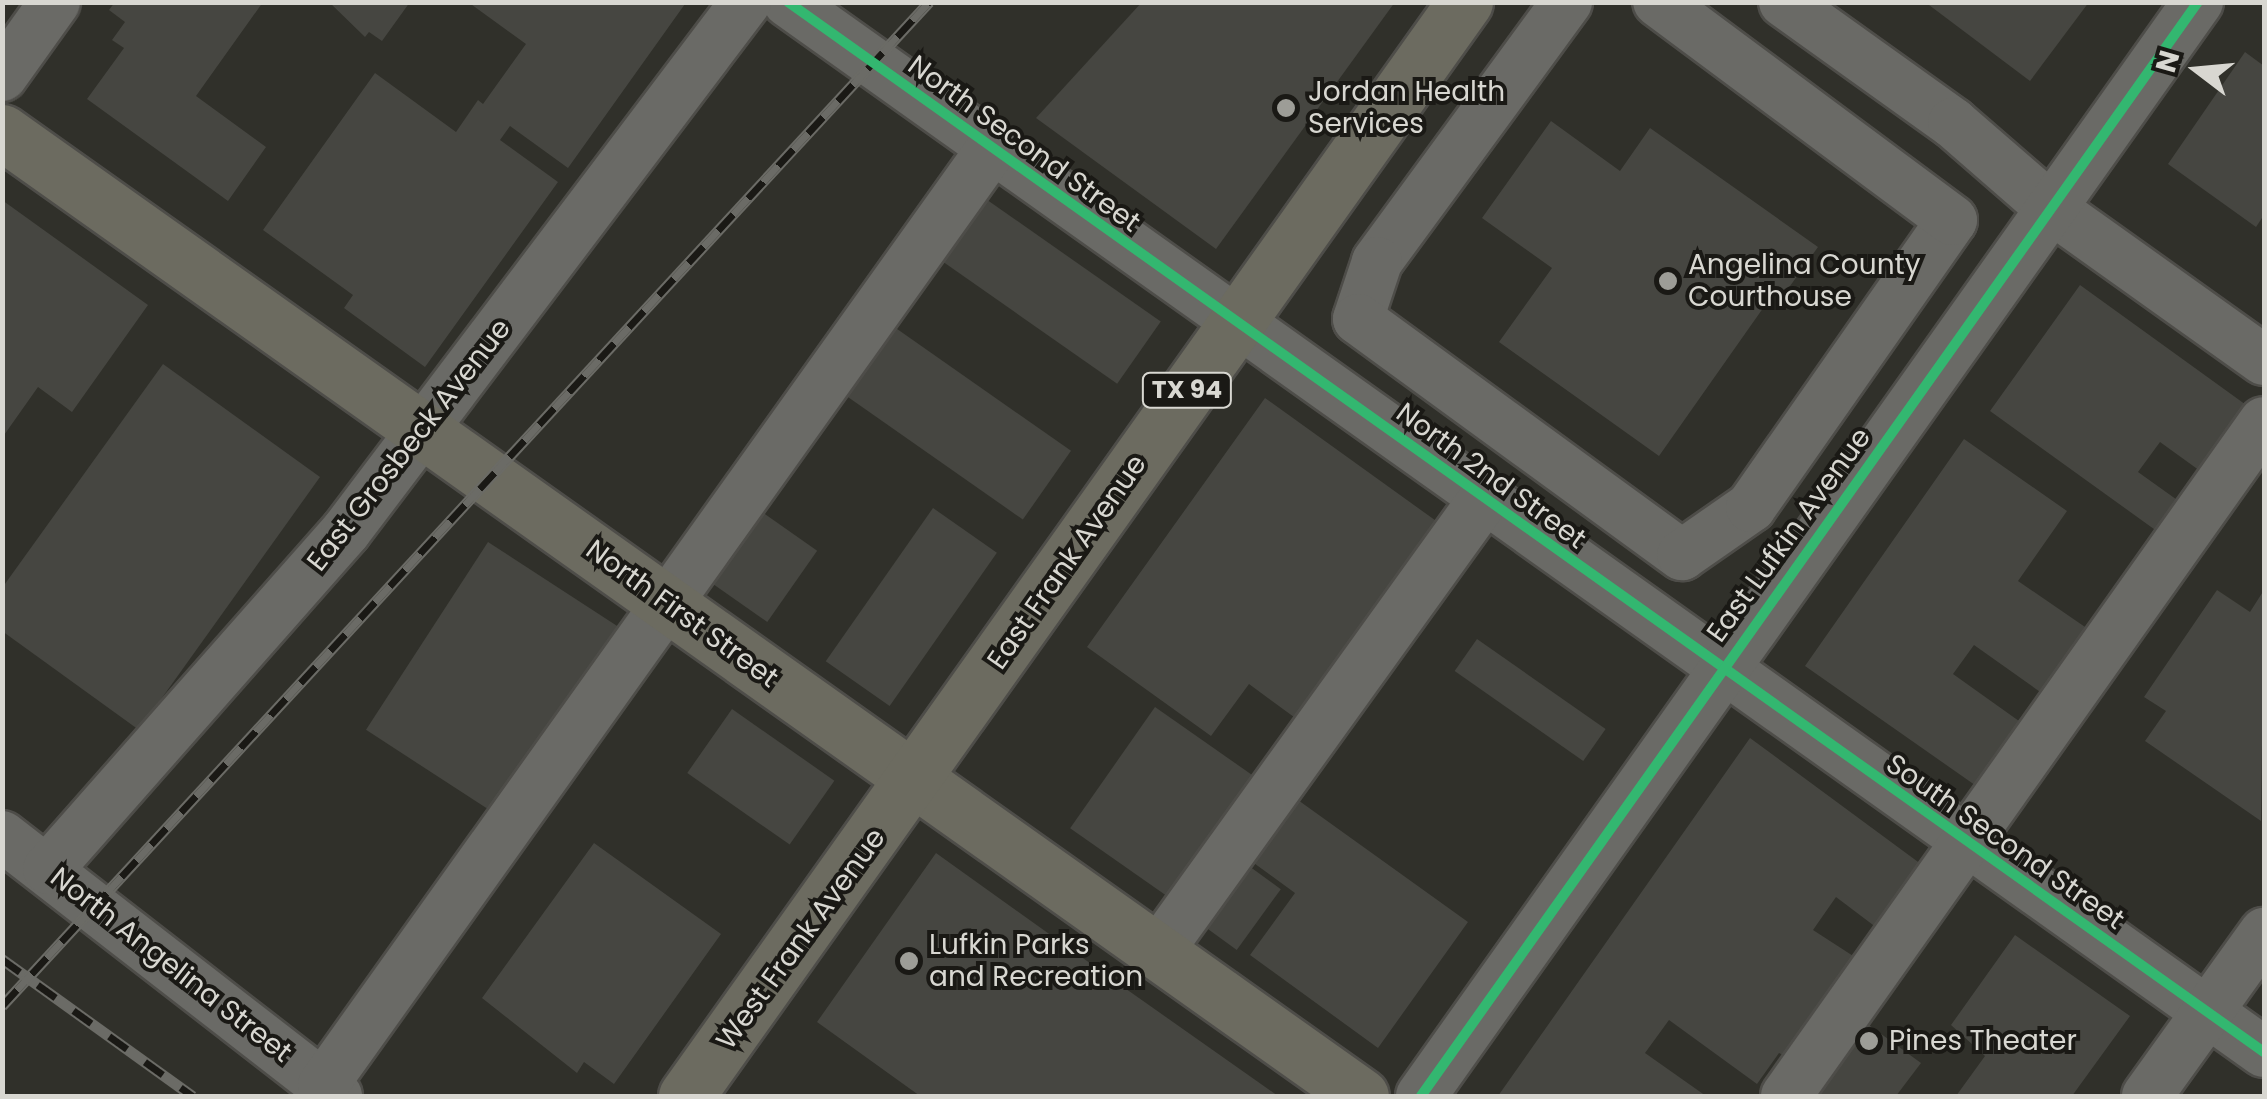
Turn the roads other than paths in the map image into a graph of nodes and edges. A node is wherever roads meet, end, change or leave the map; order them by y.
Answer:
1 (56, 2) edge
2 (746, 2) edge
3 (788, 2) edge
4 (1465, 2) edge
5 (1568, 2) edge
6 (1658, 2) edge
7 (1784, 2) edge
8 (2198, 2) edge
9 (2, 76) edge
10 (1953, 123) junction
11 (2, 132) edge
12 (992, 150) junction
13 (2052, 210) junction
14 (1952, 220) junction
15 (1358, 320) junction
16 (1235, 321) junction
17 (2264, 360) edge
18 (1331, 390) junction
19 (2264, 422) edge
20 (425, 431) junction
21 (1484, 499) junction
22 (1682, 555) junction
23 (1622, 598) junction
24 (672, 605) junction
25 (1720, 668) junction
26 (915, 782) junction
27 (2, 836) edge
28 (1967, 844) junction
29 (48, 868) junction
30 (2264, 933) edge
31 (1157, 953) junction
32 (2207, 1011) junction
33 (2264, 1052) edge
34 (330, 1091) edge
35 (686, 1096) edge
36 (1361, 1096) edge
37 (1421, 1096) edge
38 (1786, 1096) edge
39 (2147, 1096) edge

1 - 9 street
2 - 20 street, East Grosbeck Avenue
3 - 12 street, North Second Street
4 - 16 main road, East Frank Avenue / TX 94
5 - 15 street
6 - 14 street
7 - 10 street
8 - 13 street, East Lufkin Avenue
10 - 13 street
10 - 14 street
11 - 20 main road, North First Street
12 - 16 street, North Second Street
12 - 24 street
13 - 17 street
13 - 25 street, East Lufkin Avenue
14 - 22 street
15 - 18 street
15 - 22 street
16 - 18 street, North 2nd Street
16 - 26 main road, East Frank Avenue / TX 94
18 - 21 street, North 2nd Street
19 - 28 street
20 - 24 main road, North First Street
20 - 29 street, East Grosbeck Avenue
21 - 23 street, North 2nd Street
21 - 31 street
22 - 23 street
23 - 25 street, North 2nd Street
24 - 26 main road, North First Street
24 - 34 street
25 - 28 street, South Second Street
25 - 37 street, East Lufkin Avenue
26 - 31 main road, North First Street
26 - 35 main road, West Frank Avenue / TX 94
27 - 29 street, North Angelina Street
28 - 32 street, South Second Street
28 - 38 street
29 - 34 street, North Angelina Street
30 - 32 street
31 - 36 main road, North First Street
32 - 33 street, South Second Street
32 - 39 street

